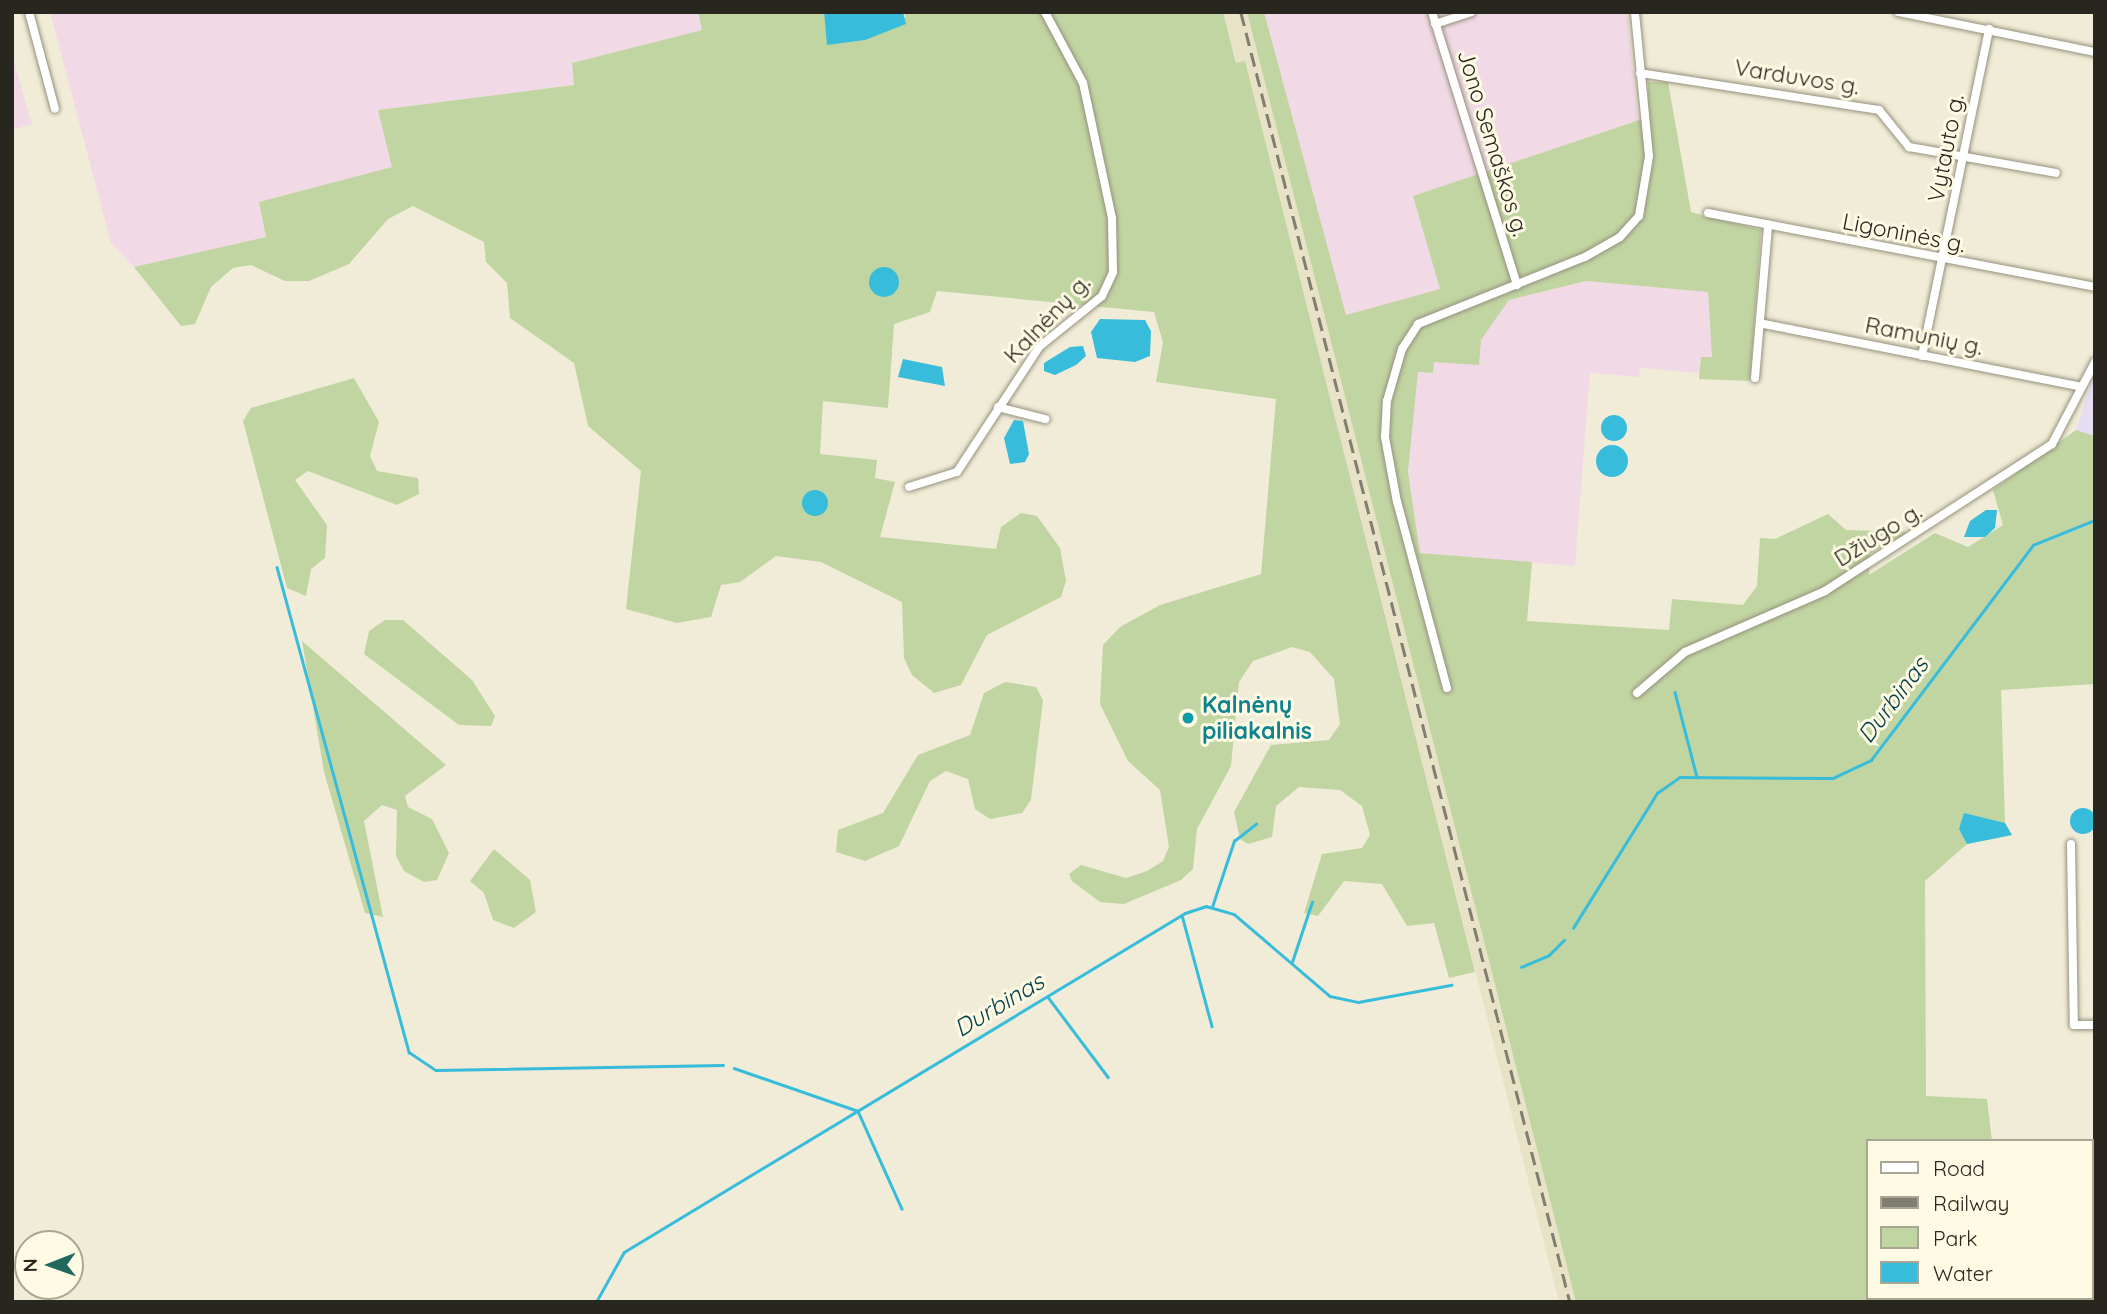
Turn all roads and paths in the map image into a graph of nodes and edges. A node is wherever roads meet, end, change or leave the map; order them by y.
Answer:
1 (29, 12) edge
2 (1045, 12) edge
3 (1432, 12) edge
4 (1471, 12) edge
5 (1635, 12) edge
6 (1898, 12) edge
7 (1436, 24) junction
8 (1989, 29) junction
9 (2095, 52) edge
10 (1640, 73) junction
11 (55, 109) dead end
12 (1963, 157) junction
13 (2056, 173) dead end
14 (1707, 213) dead end
15 (1768, 225) junction
16 (1943, 260) junction
17 (1517, 285) junction
18 (2095, 287) edge
19 (1764, 324) junction
20 (1922, 356) junction
21 (2095, 362) edge
22 (1755, 378) dead end
23 (2078, 386) junction
24 (998, 407) junction
25 (1045, 419) dead end
26 (909, 487) dead end
27 (1447, 688) dead end
28 (1636, 693) dead end
29 (2071, 844) dead end
30 (2095, 1025) edge

1 - 11 street
2 - 24 street, Kalnėnų g.
3 - 7 street, Jono Semaškos g.
4 - 7 street
5 - 10 street
6 - 8 street
7 - 17 street, Jono Semaškos g.
8 - 9 street
8 - 12 street, Vytauto g.
10 - 12 street, Varduvos g.
10 - 17 street
12 - 13 street, Varduvos g.
12 - 16 street, Vytauto g.
14 - 15 street, Ligoninės g.
15 - 16 street, Ligoninės g.
15 - 19 street
16 - 18 street, Ligoninės g.
16 - 20 street, Vytauto g.
17 - 27 street
19 - 20 street, Ramunių g.
19 - 22 street
20 - 23 street, Ramunių g.
21 - 23 street, Džiugo g.
23 - 28 street, Džiugo g.
24 - 25 street
24 - 26 street, Kalnėnų g.
29 - 30 street

